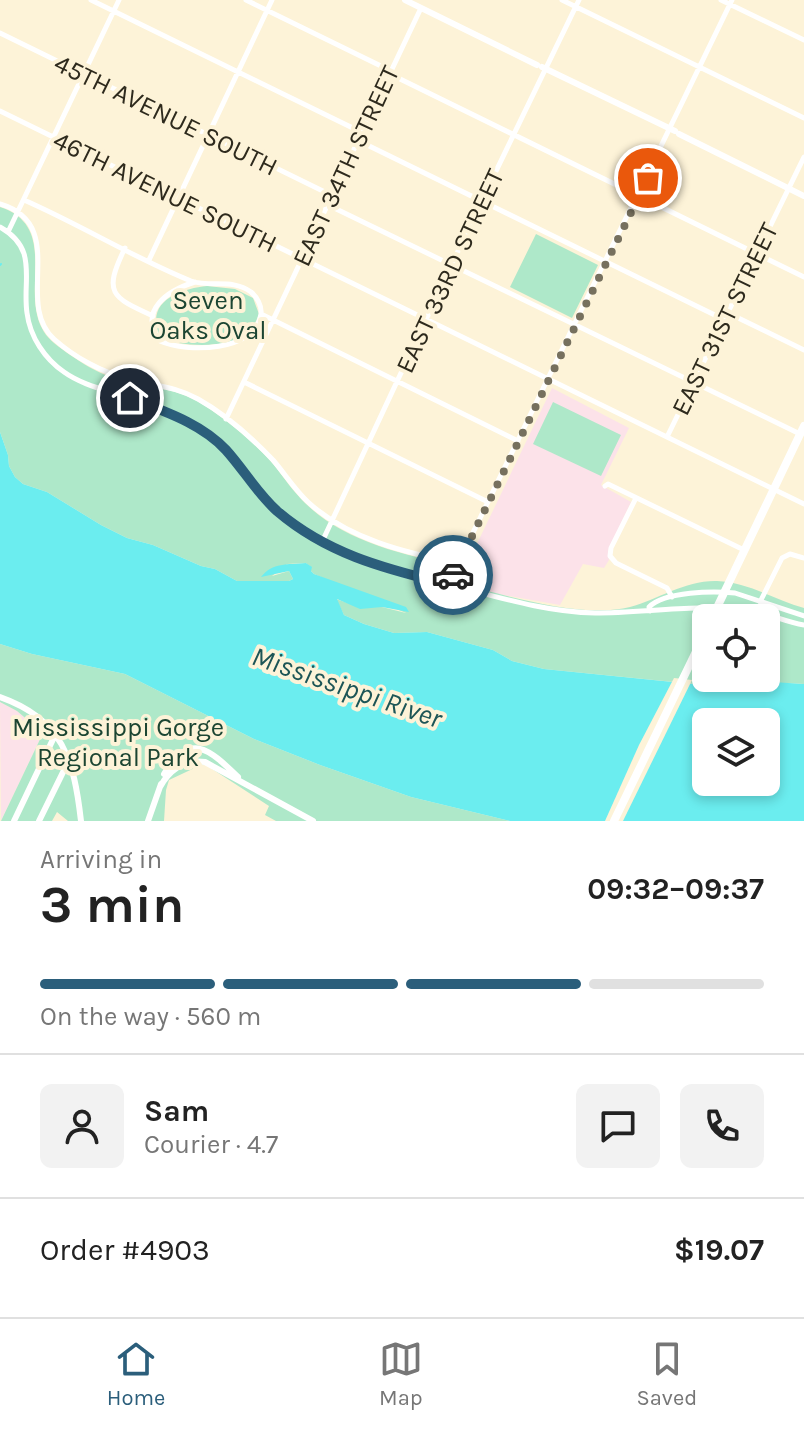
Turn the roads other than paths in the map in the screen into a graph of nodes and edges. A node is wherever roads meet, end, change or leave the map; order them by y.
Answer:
1 (91, 0) edge
2 (119, 0) edge
3 (246, 0) edge
4 (272, 0) edge
5 (405, 0) edge
6 (425, 0) edge
7 (562, 0) edge
8 (579, 0) edge
9 (721, 0) edge
10 (731, 2) edge
11 (576, 7) junction
12 (421, 8) junction
13 (267, 10) junction
14 (114, 11) junction
15 (0, 33) edge
16 (804, 40) edge
17 (542, 67) junction
18 (700, 68) junction
19 (238, 73) junction
20 (390, 73) junction
21 (84, 75) junction
22 (0, 111) edge
23 (804, 118) edge
24 (675, 131) junction
25 (363, 133) junction
26 (514, 135) junction
27 (207, 136) junction
28 (55, 137) junction
29 (359, 141) junction
30 (804, 157) edge
31 (789, 188) junction
32 (333, 196) junction
33 (804, 196) edge
34 (638, 197) junction
35 (178, 198) junction
36 (24, 200) junction
37 (482, 201) junction
38 (0, 204) edge
39 (328, 205) junction
40 (18, 212) junction
41 (0, 227) edge
42 (8, 232) junction
43 (125, 248) junction
44 (757, 254) junction
45 (149, 260) junction
46 (302, 260) junction
47 (606, 262) junction
48 (451, 266) junction
49 (804, 277) edge
50 (195, 282) junction
51 (261, 314) junction
52 (153, 316) junction
53 (726, 316) junction
54 (427, 320) junction
55 (273, 321) junction
56 (575, 325) junction
57 (804, 350) edge
58 (549, 379) junction
59 (244, 382) junction
60 (398, 382) junction
61 (694, 383) junction
62 (226, 419) junction
63 (803, 428) edge
64 (667, 437) junction
65 (518, 441) junction
66 (369, 444) junction
67 (605, 486) dead end
68 (773, 489) junction
69 (636, 498) junction
70 (488, 502) junction
71 (804, 504) edge
72 (332, 521) junction
73 (322, 542) junction
74 (744, 550) junction
75 (804, 558) edge
76 (458, 563) junction
77 (448, 584) junction
78 (722, 596) junction
79 (672, 597) junction
80 (760, 602) junction
81 (718, 604) edge
82 (650, 611) junction
83 (804, 616) edge
84 (804, 625) edge
85 (692, 660) edge
86 (0, 697) edge
87 (56, 733) junction
88 (70, 758) junction
89 (241, 780) junction
90 (160, 787) junction
91 (14, 821) edge
92 (39, 821) edge
93 (81, 821) edge
94 (148, 821) edge
95 (313, 821) edge
96 (614, 821) edge

1 - 14 street
2 - 14 street
3 - 13 street
4 - 13 street
5 - 12 street
6 - 12 street, EAST 34TH STREET
7 - 11 street
8 - 11 street, EAST 33RD STREET
9 - 10 street
10 - 16 street
10 - 18 street
11 - 17 street, EAST 33RD STREET
11 - 18 street
12 - 17 street
12 - 20 street, EAST 34TH STREET
13 - 19 street
13 - 20 street
14 - 19 street
14 - 21 street
15 - 21 street, 45TH AVENUE SOUTH
17 - 24 street
17 - 26 street, EAST 33RD STREET
18 - 23 street
18 - 24 street
19 - 25 street
19 - 27 street
20 - 25 street, EAST 34TH STREET
20 - 26 street
21 - 27 street, 45TH AVENUE SOUTH
21 - 28 street
22 - 28 street, 46TH AVENUE SOUTH
24 - 31 street
24 - 34 street
25 - 29 street, EAST 34TH STREET
26 - 34 street
26 - 37 street, EAST 33RD STREET
27 - 32 street, 45TH AVENUE SOUTH
27 - 35 street
28 - 35 street, 46TH AVENUE SOUTH
28 - 36 street
29 - 32 street, EAST 34TH STREET
29 - 37 street
30 - 31 street, EAST 31ST STREET
31 - 33 street
31 - 44 street, EAST 31ST STREET
32 - 39 street, EAST 34TH STREET
34 - 44 street
34 - 47 street
35 - 45 street
35 - 46 street, 46TH AVENUE SOUTH
36 - 40 street
36 - 43 street
37 - 47 street
37 - 48 street, EAST 33RD STREET
38 - 40 street
39 - 46 street, EAST 34TH STREET
39 - 48 street
40 - 42 street
40 - 62 street
41 - 42 street
42 - 73 street
43 - 45 street
43 - 52 street
44 - 49 street
44 - 53 street, EAST 31ST STREET
45 - 50 street
46 - 54 street, 46TH AVENUE SOUTH
46 - 55 street, EAST 34TH STREET
47 - 53 street
47 - 56 street
48 - 54 street, EAST 33RD STREET
48 - 56 street
50 - 51 street
50 - 52 street
51 - 52 street
51 - 55 street
53 - 57 street
53 - 61 street, EAST 31ST STREET
54 - 58 street, 46TH AVENUE SOUTH
54 - 60 street, EAST 33RD STREET
55 - 59 street, EAST 34TH STREET
55 - 60 street
56 - 58 street
56 - 61 street
58 - 64 street, 46TH AVENUE SOUTH
58 - 65 street
59 - 62 street, EAST 34TH STREET
59 - 66 street
60 - 65 street
60 - 66 street, EAST 33RD STREET
61 - 63 street
61 - 64 street, EAST 31ST STREET
62 - 72 street
63 - 68 main road
64 - 68 street, 46TH AVENUE SOUTH
65 - 70 street
66 - 70 street
66 - 72 street, EAST 33RD STREET
67 - 69 street
68 - 71 street, 46TH AVENUE SOUTH
68 - 74 main road
69 - 74 street
69 - 79 street
70 - 76 street
72 - 73 street, EAST 33RD STREET
72 - 76 street
73 - 77 street
74 - 78 main road
75 - 80 street
76 - 77 street
77 - 82 street
78 - 79 street
78 - 80 street
78 - 81 main road
79 - 82 street
80 - 83 street
82 - 84 street
85 - 96 main road
86 - 87 street
87 - 88 street
87 - 91 street
88 - 92 street
88 - 93 street
89 - 90 street
89 - 90 street
89 - 95 street
90 - 94 street

